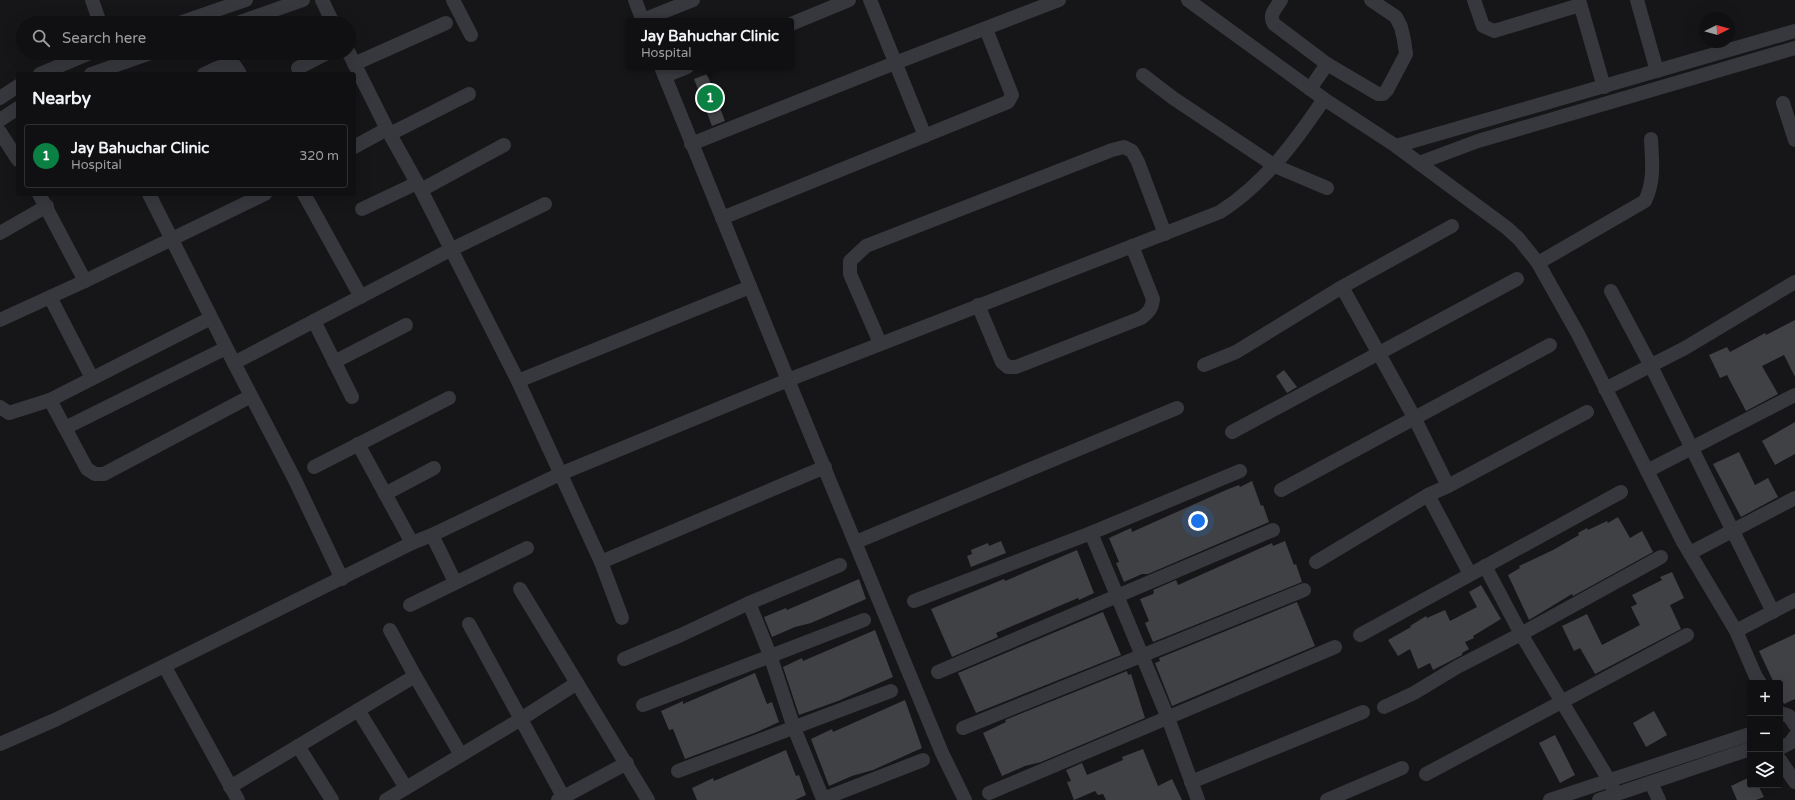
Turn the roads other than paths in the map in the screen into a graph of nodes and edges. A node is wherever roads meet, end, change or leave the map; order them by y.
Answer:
1 (92, 0) edge
2 (246, 0) edge
3 (303, 0) edge
4 (322, 0) edge
5 (453, 0) edge
6 (635, 0) edge
7 (693, 0) edge
8 (850, 0) edge
9 (870, 0) edge
10 (1058, 0) edge
11 (1188, 0) edge
12 (1281, 0) edge
13 (1372, 0) edge
14 (1474, 0) edge
15 (1637, 0) edge
16 (1579, 2) edge
17 (98, 16) edge
18 (199, 16) edge
19 (257, 16) edge
20 (330, 16) edge
21 (642, 18) edge
22 (650, 18) edge
23 (446, 23) dead end
24 (794, 23) edge
25 (986, 29) junction
26 (1795, 31) edge
27 (471, 35) dead end
28 (1795, 48) edge
29 (356, 56) edge
30 (72, 60) edge
31 (87, 60) edge
32 (112, 60) edge
33 (313, 60) edge
34 (352, 60) edge
35 (895, 63) junction
36 (1327, 64) junction
37 (298, 68) dead end
38 (1657, 71) junction
39 (45, 72) edge
40 (90, 72) edge
41 (93, 72) edge
42 (208, 72) edge
43 (239, 72) edge
44 (663, 72) edge
45 (1143, 75) dead end
46 (1604, 86) junction
47 (16, 87) edge
48 (1310, 89) junction
49 (469, 94) dead end
50 (0, 98) edge
51 (1324, 99) junction
52 (1783, 103) dead end
53 (16, 109) edge
54 (0, 120) edge
55 (388, 131) junction
56 (0, 132) edge
57 (925, 136) junction
58 (1651, 139) dead end
59 (1795, 140) edge
60 (691, 144) junction
61 (504, 145) dead end
62 (356, 146) edge
63 (1396, 146) junction
64 (16, 157) edge
65 (1419, 163) junction
66 (1275, 166) junction
67 (419, 186) junction
68 (1327, 188) dead end
69 (150, 196) edge
70 (261, 196) edge
71 (305, 196) edge
72 (43, 200) edge
73 (545, 204) dead end
74 (362, 209) dead end
75 (722, 218) junction
76 (1452, 226) dead end
77 (0, 233) edge
78 (1165, 234) junction
79 (172, 240) junction
80 (1132, 246) junction
81 (450, 250) junction
82 (1538, 263) junction
83 (1517, 279) dead end
84 (85, 281) junction
85 (1795, 282) edge
86 (1342, 287) junction
87 (750, 288) junction
88 (1611, 291) dead end
89 (50, 297) junction
90 (361, 297) junction
91 (978, 305) junction
92 (211, 318) junction
93 (0, 320) edge
94 (314, 321) junction
95 (406, 325) dead end
96 (880, 343) junction
97 (1550, 345) dead end
98 (226, 348) junction
99 (1378, 352) junction
100 (334, 362) junction
101 (234, 363) junction
102 (1204, 365) dead end
103 (1651, 366) junction
104 (92, 378) junction
105 (788, 380) junction
106 (518, 381) junction
107 (1605, 389) junction
108 (1795, 395) edge
109 (251, 396) junction
110 (352, 397) dead end
111 (449, 398) dead end
112 (50, 400) junction
113 (0, 407) edge
114 (1177, 408) dead end
115 (1587, 412) dead end
116 (1414, 417) junction
117 (65, 428) junction
118 (1232, 432) dead end
119 (358, 444) junction
120 (1692, 448) junction
121 (314, 467) dead end
122 (824, 467) junction
123 (434, 468) dead end
124 (1240, 471) dead end
125 (1647, 471) junction
126 (560, 474) junction
127 (1448, 486) junction
128 (1281, 490) dead end
129 (1620, 492) dead end
130 (385, 494) junction
131 (1428, 495) junction
132 (1795, 498) edge
133 (1273, 530) dead end
134 (1732, 530) junction
135 (1091, 533) junction
136 (432, 535) junction
137 (856, 542) junction
138 (412, 543) junction
139 (527, 548) dead end
140 (1690, 553) junction
141 (1661, 557) dead end
142 (601, 562) junction
143 (1316, 562) dead end
144 (840, 565) dead end
145 (1485, 566) junction
146 (1470, 574) junction
147 (342, 578) junction
148 (456, 582) junction
149 (520, 589) dead end
150 (1304, 590) dead end
151 (1118, 596) junction
152 (1795, 600) edge
153 (914, 601) dead end
154 (749, 602) junction
155 (410, 605) dead end
156 (1773, 612) junction
157 (622, 618) dead end
158 (864, 620) dead end
159 (469, 624) dead end
160 (390, 630) dead end
161 (1736, 632) junction
162 (1521, 634) junction
163 (1360, 635) dead end
164 (1687, 635) dead end
165 (1335, 647) dead end
166 (770, 655) junction
167 (1143, 656) junction
168 (624, 659) dead end
169 (165, 666) junction
170 (938, 672) dead end
171 (415, 676) junction
172 (1758, 680) edge
173 (577, 683) junction
174 (891, 691) dead end
175 (1561, 702) junction
176 (643, 705) dead end
177 (1384, 707) dead end
178 (358, 710) junction
179 (1363, 712) dead end
180 (1168, 718) junction
181 (521, 719) junction
182 (794, 728) junction
183 (963, 728) dead end
184 (1747, 735) edge
185 (1795, 740) edge
186 (0, 744) edge
187 (298, 746) junction
188 (1783, 748) edge
189 (1747, 750) edge
190 (461, 755) junction
191 (923, 760) dead end
192 (626, 763) junction
193 (1783, 764) edge
194 (1402, 768) dead end
195 (678, 771) dead end
196 (1426, 774) dead end
197 (1609, 780) junction
198 (1191, 782) junction
199 (1795, 782) edge
200 (1650, 783) junction
201 (230, 787) junction
202 (406, 788) junction
203 (989, 793) dead end
204 (1616, 794) junction
205 (844, 796) edge
206 (328, 799) edge
207 (562, 799) edge
208 (822, 799) edge
209 (238, 800) edge
210 (386, 800) edge
211 (648, 800) edge
212 (965, 800) edge
213 (1198, 800) edge
214 (1327, 800) edge
215 (1550, 800) edge
216 (1599, 800) edge
217 (1659, 800) edge

1 - 17 street
2 - 18 street
3 - 19 street
4 - 20 street
5 - 27 street
6 - 21 street
7 - 22 street
8 - 24 street
9 - 35 street
10 - 25 street
11 - 48 street
12 - 36 street
13 - 36 street
14 - 16 street
15 - 38 street
16 - 46 street
23 - 29 street
25 - 35 street
25 - 57 street
26 - 38 street
28 - 65 street
30 - 39 street
31 - 40 street
32 - 41 street
33 - 37 street
34 - 55 street
35 - 57 street
35 - 60 street
36 - 48 street
38 - 46 street
42 - 43 street
44 - 60 street
45 - 66 street
46 - 63 street
47 - 50 street
48 - 51 street
49 - 55 street
51 - 63 street
51 - 66 street
52 - 59 street
53 - 54 street
55 - 62 street
55 - 67 street
56 - 64 street
57 - 75 street
58 - 82 street
60 - 75 street
61 - 67 street
63 - 65 street
65 - 82 street
66 - 68 street
66 - 78 street
67 - 74 street
67 - 81 street
69 - 79 street
70 - 79 street
71 - 90 street
72 - 77 street
72 - 84 street
73 - 81 street
75 - 87 street
76 - 86 street
78 - 80 street
78 - 96 street
79 - 84 street
79 - 92 street
80 - 91 street
80 - 91 street
81 - 90 street
81 - 106 street
82 - 107 street
83 - 99 street
84 - 89 street
85 - 103 street
86 - 99 street
86 - 102 street
87 - 105 street
87 - 106 street
88 - 103 street
89 - 93 street
89 - 104 street
90 - 94 street
91 - 96 street
92 - 98 street
92 - 104 street
94 - 100 street
94 - 101 street
95 - 100 street
96 - 105 street
97 - 116 street
98 - 101 street
98 - 117 street
99 - 116 street
99 - 118 street
100 - 110 street
101 - 109 street
103 - 107 street
103 - 120 street
104 - 112 street
105 - 122 street
105 - 126 street
106 - 126 street
107 - 125 street
108 - 120 street
109 - 117 street
109 - 147 street
111 - 119 street
112 - 113 street
112 - 117 street
114 - 137 street
115 - 127 street
116 - 127 street
116 - 128 street
119 - 121 street
119 - 130 street
120 - 125 street
120 - 134 street
122 - 137 street
122 - 142 street
123 - 130 street
124 - 135 street
125 - 140 street
126 - 136 street
126 - 142 street
127 - 131 street
129 - 145 street
130 - 138 street
131 - 143 street
131 - 146 street
132 - 134 street
133 - 151 street
134 - 140 street
134 - 156 street
135 - 151 street
135 - 153 street
136 - 138 street
136 - 148 street
137 - 212 street
138 - 147 street
139 - 148 street
140 - 161 street
141 - 162 street
142 - 157 street
144 - 154 street
145 - 146 street
145 - 162 street
146 - 163 street
147 - 169 street
148 - 155 street
149 - 173 street
150 - 167 street
151 - 167 street
151 - 170 street
152 - 156 street
154 - 166 street
154 - 168 street
156 - 161 street
158 - 166 street
159 - 181 street
160 - 171 street
161 - 172 street
162 - 175 street
162 - 177 street
164 - 175 street
165 - 180 street
166 - 176 street
166 - 182 street
167 - 180 street
167 - 183 street
169 - 186 street
169 - 201 street
171 - 178 street
171 - 190 street
173 - 181 street
173 - 192 street
174 - 182 street
175 - 196 street
175 - 197 street
178 - 187 street
178 - 202 street
179 - 198 street
180 - 198 street
180 - 203 street
181 - 190 street
181 - 207 street
182 - 195 street
182 - 208 street
184 - 197 street
185 - 188 street
187 - 201 street
187 - 206 street
189 - 200 street
190 - 202 street
191 - 205 street
192 - 207 street
192 - 211 street
193 - 199 street
194 - 214 street
197 - 204 street
197 - 215 street
198 - 213 street
200 - 204 street
200 - 217 street
201 - 209 street
202 - 210 street
204 - 216 street
205 - 208 street

